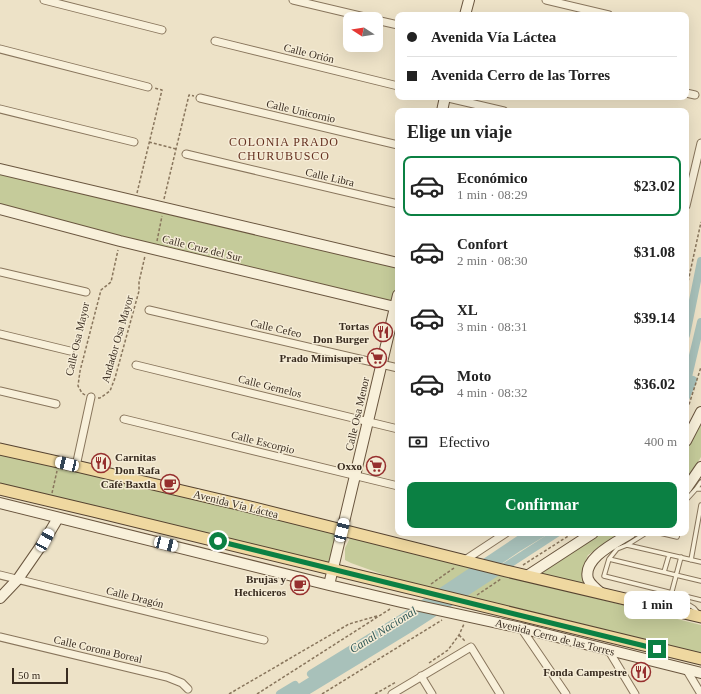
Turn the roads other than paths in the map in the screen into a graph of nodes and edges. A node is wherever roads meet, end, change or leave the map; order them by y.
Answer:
1 (44, 0) edge
2 (293, 0) edge
3 (469, 0) edge
4 (546, 0) edge
5 (343, 12) edge
6 (466, 12) edge
7 (596, 12) edge
8 (383, 22) edge
9 (395, 24) edge
10 (162, 30) dead end
11 (215, 41) dead end
12 (0, 49) edge
13 (395, 85) edge
14 (148, 87) road end
15 (689, 94) edge
16 (695, 95) dead end
17 (200, 98) road end
18 (458, 100) edge
19 (491, 108) edge
20 (0, 109) edge
21 (134, 142) dead end
22 (701, 143) edge
23 (395, 144) edge
24 (186, 154) dead end
25 (0, 169) edge
26 (689, 193) edge
27 (395, 203) edge
28 (0, 209) edge
29 (395, 262) edge
30 (0, 272) edge
31 (86, 292) dead end
32 (395, 307) edge
33 (149, 310) dead end
34 (395, 315) edge
35 (0, 334) edge
36 (70, 351) dead end
37 (382, 364) junction
38 (136, 365) dead end
39 (395, 367) edge
40 (0, 391) edge
41 (91, 397) road end
42 (56, 404) dead end
43 (701, 412) edge
44 (124, 419) dead end
45 (368, 421) junction
46 (395, 428) edge
47 (689, 435) edge
48 (0, 449) edge
49 (76, 466) junction
50 (701, 467) edge
51 (355, 475) junction
52 (701, 482) edge
53 (395, 485) edge
54 (0, 489) edge
55 (691, 489) edge
56 (701, 489) edge
57 (0, 503) edge
58 (701, 505) edge
59 (58, 518) junction
60 (342, 530) junction
61 (502, 536) edge
62 (588, 536) edge
63 (626, 536) edge
64 (642, 536) edge
65 (627, 546) junction
66 (669, 555) junction
67 (681, 558) junction
68 (610, 559) junction
69 (691, 560) junction
70 (468, 561) junction
71 (701, 562) edge
72 (333, 569) junction
73 (664, 572) junction
74 (0, 575) edge
75 (676, 575) junction
76 (527, 576) junction
77 (18, 579) junction
78 (701, 581) edge
79 (329, 585) junction
80 (601, 593) junction
81 (673, 593) junction
82 (0, 598) edge
83 (701, 600) edge
84 (701, 616) edge
85 (521, 628) junction
86 (0, 637) edge
87 (264, 640) dead end
88 (609, 651) junction
89 (701, 660) edge
90 (686, 669) junction
91 (701, 673) edge
92 (421, 676) junction
93 (188, 689) dead end
94 (392, 694) edge
95 (432, 694) edge
96 (500, 694) edge
97 (566, 694) edge
98 (635, 694) edge
99 (701, 694) edge

1 - 10 street
2 - 5 street
3 - 6 street
4 - 7 street
8 - 9 street
11 - 13 street, Calle Orión
12 - 14 street
15 - 16 street
17 - 23 street, Calle Unicornio
18 - 19 street
20 - 21 street
22 - 26 street
24 - 27 street, Calle Libra
25 - 29 street
28 - 32 street, Calle Cruz del Sur
30 - 31 street
33 - 37 street, Calle Cefeo
34 - 37 street, Calle Osa Menor
35 - 36 street
37 - 39 street, Calle Cefeo
37 - 45 street, Calle Osa Menor
38 - 45 street, Calle Gemelos
40 - 42 street
41 - 49 street
43 - 47 street
44 - 51 street, Calle Escorpio
45 - 46 street, Calle Gemelos
45 - 51 street, Calle Osa Menor
48 - 49 main road, Avenida Vía Láctea
49 - 60 main road, Avenida Vía Láctea
50 - 55 street
51 - 53 street, Calle Escorpio
51 - 60 street, Calle Osa Menor
52 - 55 lane
54 - 72 main road
55 - 56 lane
57 - 59 street
58 - 69 lane
59 - 77 street
59 - 79 street
60 - 70 main road, Avenida Vía Láctea
60 - 72 street, Calle Osa Menor
61 - 70 street
62 - 76 street
63 - 80 street
64 - 65 lane
65 - 66 lane
65 - 68 lane
66 - 67 lane
66 - 73 lane
67 - 69 lane
67 - 75 lane
68 - 73 lane
68 - 81 lane
69 - 71 lane
70 - 76 main road
72 - 79 street, Calle Osa Menor
72 - 89 main road, Avenida Cerro de las Torres
73 - 75 lane
74 - 77 street, Calle Dragón
75 - 78 lane
75 - 81 lane
76 - 80 main road
77 - 82 street
77 - 87 street, Calle Dragón
79 - 85 street, Avenida Cerro de las Torres
80 - 84 main road
81 - 83 lane
81 - 84 lane
85 - 88 street, Avenida Cerro de las Torres
85 - 97 street
86 - 93 street, Calle Corona Boreal
88 - 90 street, Avenida Cerro de las Torres
88 - 98 street
90 - 91 street, Avenida Cerro de las Torres
90 - 99 street
92 - 94 street
92 - 95 street
92 - 96 street

